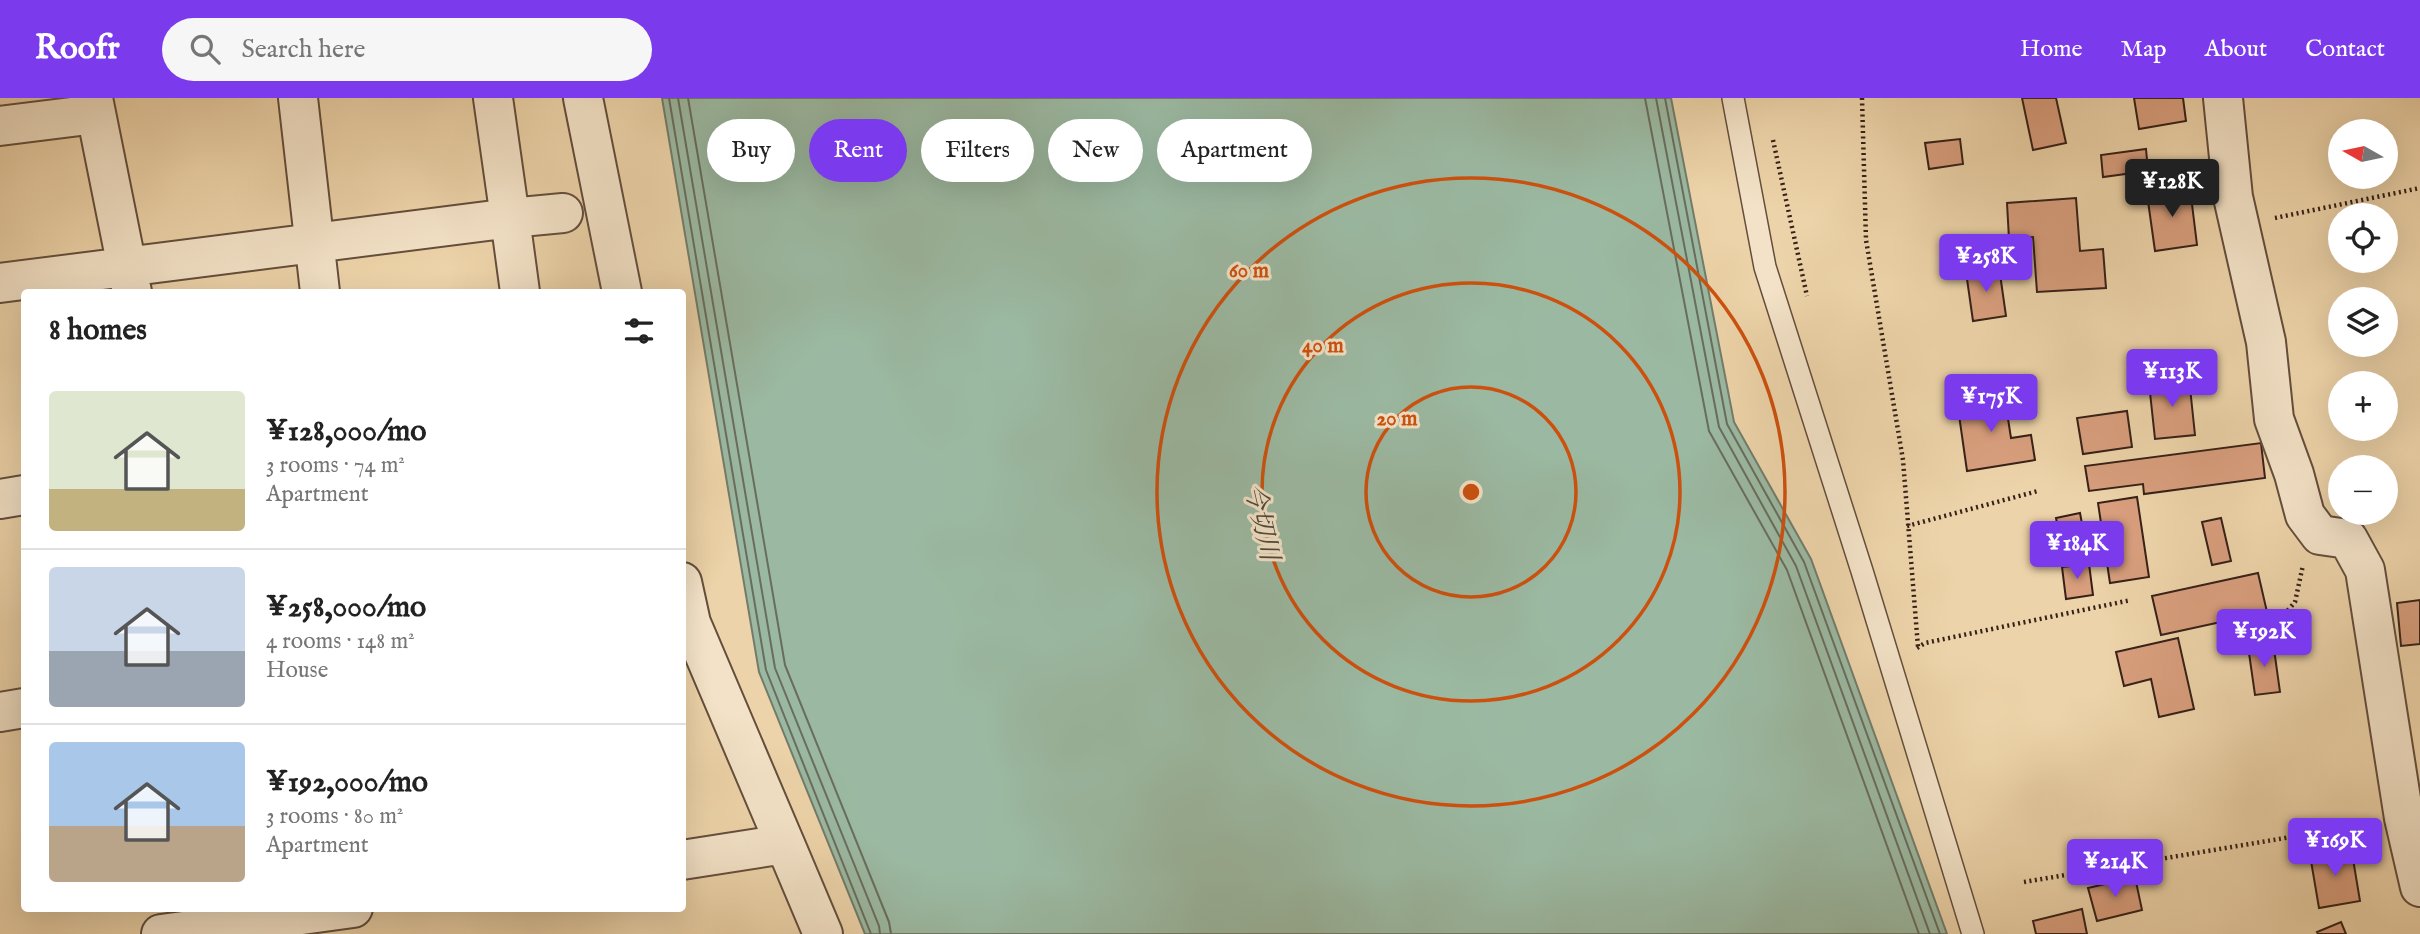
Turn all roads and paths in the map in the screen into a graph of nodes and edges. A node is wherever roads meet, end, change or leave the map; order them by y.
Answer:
1 (298, 98) edge
2 (492, 98) edge
3 (583, 98) edge
4 (1733, 98) edge
5 (1862, 98) edge
6 (2223, 98) edge
7 (94, 106) edge
8 (0, 127) edge
9 (2420, 188) edge
10 (564, 213) dead end
11 (510, 218) junction
12 (2240, 225) junction
13 (313, 244) junction
14 (130, 280) edge
15 (0, 283) edge
16 (320, 289) edge
17 (520, 289) edge
18 (621, 289) edge
19 (2038, 492) dead end
20 (21, 496) edge
21 (0, 499) edge
22 (2312, 524) junction
23 (1908, 526) junction
24 (686, 600) edge
25 (2131, 600) dead end
26 (2277, 623) dead end
27 (1918, 647) junction
28 (1890, 661) junction
29 (21, 708) edge
30 (0, 712) edge
31 (2403, 818) junction
32 (785, 845) junction
33 (686, 859) edge
34 (2024, 882) dead end
35 (2420, 887) edge
36 (298, 912) edge
37 (229, 917) edge
38 (161, 934) edge
39 (823, 934) edge
40 (1973, 934) edge

1 - 13 street
2 - 11 street
3 - 18 street
4 - 28 lane
5 - 23 path
6 - 12 street
7 - 8 street
7 - 14 street
9 - 12 path
10 - 11 street
11 - 13 street
11 - 17 street
12 - 22 street
13 - 14 street
13 - 16 street
14 - 15 street
19 - 23 path
20 - 21 street
22 - 26 path
22 - 31 street
23 - 27 path
24 - 32 street
25 - 27 path
27 - 28 path
28 - 40 lane
29 - 30 street
31 - 34 path
31 - 35 street
32 - 33 street
32 - 39 street
36 - 37 street
37 - 38 street

